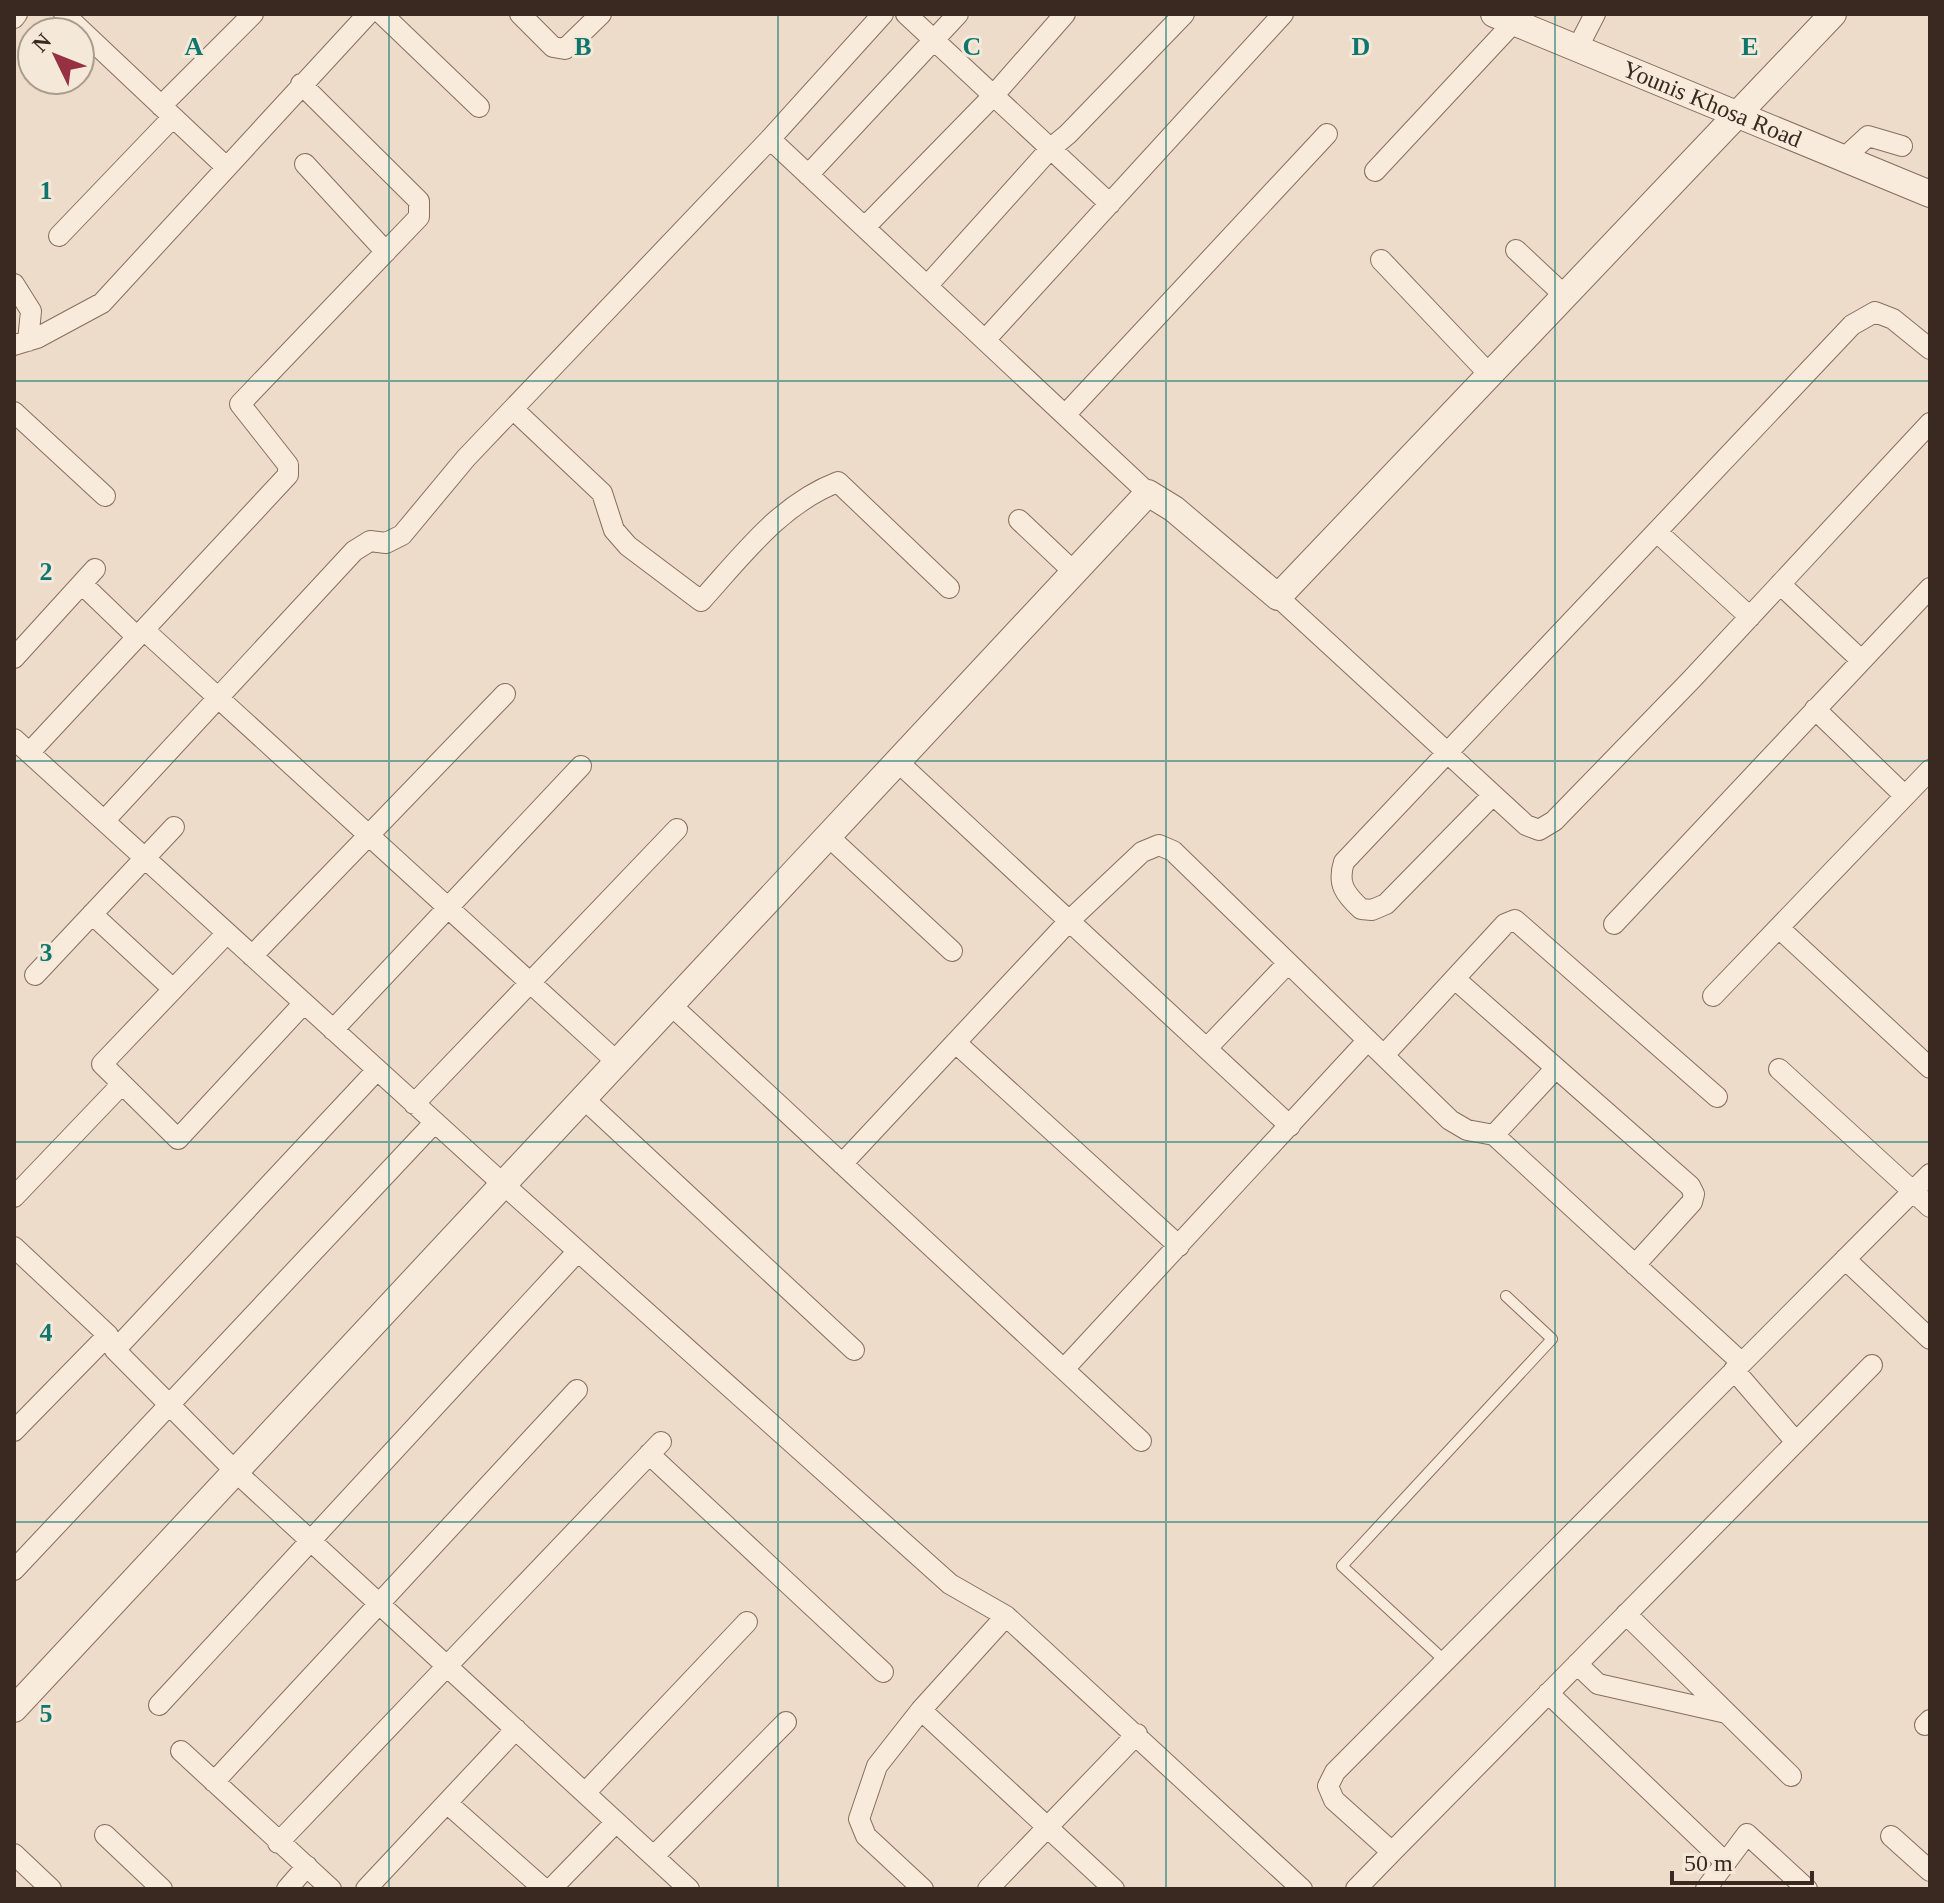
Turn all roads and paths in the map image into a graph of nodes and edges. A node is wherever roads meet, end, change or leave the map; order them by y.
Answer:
1 (64, 14) edge
2 (253, 14) edge
3 (368, 14) edge
4 (382, 14) edge
5 (520, 14) edge
6 (601, 14) edge
7 (883, 14) edge
8 (906, 14) edge
9 (958, 14) edge
10 (1065, 14) edge
11 (1283, 14) edge
12 (1595, 14) edge
13 (1833, 14) edge
14 (1179, 16) edge
15 (1504, 18) edge
16 (933, 40) junction
17 (1577, 49) junction
18 (301, 84) junction
19 (993, 96) junction
20 (479, 107) dead end
21 (167, 111) junction
22 (1737, 115) junction
23 (1327, 134) dead end
24 (770, 139) junction
25 (1902, 146) dead end
26 (1050, 149) junction
27 (1843, 159) junction
28 (305, 164) dead end
29 (225, 166) junction
30 (1375, 171) dead end
31 (808, 175) junction
32 (1930, 194) edge
33 (1110, 204) junction
34 (865, 227) junction
35 (59, 236) dead end
36 (1516, 250) dead end
37 (386, 252) junction
38 (1381, 260) dead end
39 (14, 284) edge
40 (927, 286) junction
41 (1565, 296) junction
42 (985, 340) junction
43 (21, 343) edge
44 (1930, 349) edge
45 (1490, 375) junction
46 (513, 409) junction
47 (14, 412) edge
48 (1065, 415) junction
49 (1930, 423) edge
50 (1148, 493) junction
51 (105, 496) dead end
52 (1019, 520) dead end
53 (1657, 532) junction
54 (1075, 573) junction
55 (1780, 584) junction
56 (949, 588) dead end
57 (1930, 588) edge
58 (1278, 597) junction
59 (1750, 617) junction
60 (141, 633) junction
61 (14, 658) edge
62 (1861, 660) junction
63 (505, 694) dead end
64 (219, 697) junction
65 (1815, 709) junction
66 (21, 746) edge
67 (1448, 753) junction
68 (898, 762) junction
69 (581, 766) dead end
70 (1930, 770) edge
71 (1493, 795) junction
72 (1905, 796) junction
73 (104, 821) junction
74 (174, 827) dead end
75 (677, 829) dead end
76 (370, 834) junction
77 (828, 836) junction
78 (144, 857) junction
79 (449, 906) junction
80 (92, 914) junction
81 (1070, 920) junction
82 (1614, 924) dead end
83 (1779, 928) junction
84 (227, 933) junction
85 (952, 951) dead end
86 (252, 956) junction
87 (1288, 963) junction
88 (35, 975) dead end
89 (1455, 979) junction
90 (531, 982) junction
91 (173, 989) junction
92 (1713, 996) dead end
93 (304, 1003) junction
94 (671, 1005) junction
95 (333, 1030) junction
96 (1368, 1040) junction
97 (956, 1043) junction
98 (1207, 1048) junction
99 (1384, 1055) junction
100 (617, 1062) junction
101 (1556, 1068) junction
102 (1930, 1068) edge
103 (1779, 1069) dead end
104 (377, 1070) junction
105 (122, 1084) junction
106 (1717, 1097) dead end
107 (583, 1098) junction
108 (414, 1104) junction
109 (435, 1122) junction
110 (1290, 1126) junction
111 (1494, 1135) junction
112 (842, 1164) junction
113 (1930, 1174) edge
114 (503, 1184) junction
115 (1913, 1192) junction
116 (14, 1197) edge
117 (1930, 1207) edge
118 (1179, 1246) junction
119 (578, 1251) junction
120 (17, 1256) edge
121 (1845, 1259) junction
122 (1635, 1265) junction
123 (1506, 1296) dead end
124 (1930, 1339) edge
125 (112, 1343) junction
126 (854, 1350) dead end
127 (1872, 1365) dead end
128 (1738, 1367) junction
129 (1064, 1369) junction
130 (577, 1390) dead end
131 (168, 1403) junction
132 (14, 1431) edge
133 (1141, 1441) dead end
134 (1796, 1442) junction
135 (237, 1473) junction
136 (309, 1540) junction
137 (14, 1570) edge
138 (378, 1603) junction
139 (1626, 1614) junction
140 (1006, 1616) junction
141 (747, 1622) dead end
142 (1445, 1661) junction
143 (1577, 1664) junction
144 (448, 1667) junction
145 (883, 1672) dead end
146 (1548, 1693) junction
147 (159, 1705) dead end
148 (14, 1709) edge
149 (921, 1710) junction
150 (1722, 1712) junction
151 (786, 1722) dead end
152 (516, 1729) junction
153 (1137, 1734) junction
154 (181, 1751) dead end
155 (1791, 1776) dead end
156 (214, 1782) junction
157 (585, 1793) junction
158 (447, 1803) junction
159 (616, 1822) junction
160 (1046, 1827) junction
161 (105, 1835) dead end
162 (1891, 1836) dead end
163 (278, 1843) junction
164 (1392, 1852) junction
165 (14, 1854) edge
166 (654, 1856) junction
167 (1726, 1863) junction
168 (307, 1866) junction
169 (1930, 1871) edge
170 (1930, 1884) edge
171 (684, 1887) edge
172 (51, 1889) edge
173 (162, 1889) edge
174 (287, 1889) edge
175 (331, 1889) edge
176 (366, 1889) edge
177 (544, 1889) edge
178 (551, 1889) edge
179 (923, 1889) edge
180 (988, 1889) edge
181 (1114, 1889) edge
182 (1302, 1889) edge
183 (1356, 1889) edge
184 (1706, 1889) edge
185 (1807, 1889) edge
186 (1926, 1889) edge

1 - 21 street
2 - 21 street
3 - 18 street
4 - 20 street
5 - 6 street
7 - 24 street
8 - 16 street
9 - 16 street
10 - 19 street
11 - 33 street
12 - 17 street
13 - 22 street
14 - 26 street
15 - 17 street, Younis Khosa Road
15 - 30 street
16 - 19 street
16 - 31 street
17 - 22 street, Younis Khosa Road
18 - 29 street
18 - 37 street
19 - 26 street
19 - 34 street
21 - 29 street
21 - 35 street
22 - 27 street, Younis Khosa Road
22 - 41 street
23 - 48 street
24 - 31 street
24 - 46 street
25 - 27 street
26 - 33 street
26 - 40 street
27 - 32 street, Younis Khosa Road
28 - 37 street
29 - 43 street
31 - 34 street
33 - 42 street
34 - 40 street
36 - 41 street
37 - 60 street
38 - 45 street
39 - 43 street
40 - 42 street
41 - 45 street
42 - 48 street
44 - 53 street
45 - 58 street
46 - 56 street
46 - 64 street
47 - 51 street
48 - 50 street
49 - 55 street
50 - 54 street
50 - 58 street
52 - 54 street
53 - 59 street
53 - 67 street
54 - 68 street
55 - 59 street
55 - 62 street
57 - 62 street
58 - 67 street
59 - 71 street
60 - 61 street
60 - 64 street
60 - 66 street
62 - 65 street
63 - 76 street
64 - 73 street
64 - 76 street
65 - 72 street
65 - 82 street
66 - 73 street
67 - 71 street
67 - 71 street
68 - 77 street
68 - 81 street
69 - 79 street
70 - 72 street
72 - 83 street
73 - 78 street
74 - 78 street
75 - 90 street
76 - 79 street
76 - 86 street
77 - 85 street
77 - 94 street
78 - 80 street
78 - 84 street
79 - 90 street
79 - 95 street
80 - 88 street
80 - 91 street
81 - 87 street
81 - 97 street
81 - 98 street
83 - 92 street
83 - 102 street
84 - 86 street
84 - 91 street
86 - 93 street
87 - 96 street
87 - 98 street
89 - 99 street
89 - 101 street
89 - 106 street
90 - 100 street
90 - 108 street
91 - 105 street
93 - 95 street
93 - 105 street
94 - 100 street
94 - 112 street
95 - 104 street
96 - 99 street
96 - 110 street
97 - 112 street
97 - 118 street
98 - 110 street
99 - 111 street
100 - 107 street
101 - 111 street
101 - 122 street
103 - 115 street
104 - 108 street
104 - 125 street
105 - 116 street
107 - 114 street
107 - 126 street
108 - 109 street
109 - 114 street
109 - 131 street
110 - 118 street
111 - 122 street
112 - 129 street
113 - 115 street
114 - 119 street
114 - 135 street
115 - 117 street
115 - 121 street
118 - 129 street
119 - 136 street
119 - 140 street
120 - 125 street
121 - 124 street
121 - 128 street
122 - 128 street
123 - 142 lane
125 - 131 street
125 - 132 street
127 - 134 street
128 - 134 street
128 - 142 street
129 - 133 street
130 - 138 street
131 - 135 street
131 - 137 street
134 - 139 street
135 - 136 street
135 - 148 street
136 - 138 street
136 - 147 street
138 - 144 street
138 - 156 street
139 - 143 street
139 - 150 street
140 - 149 street
140 - 153 street
141 - 157 street
142 - 164 street
143 - 146 street
143 - 150 street
144 - 145 street
144 - 152 street
144 - 163 street
146 - 164 street
146 - 167 street
149 - 160 street
149 - 179 street
150 - 155 street
151 - 166 street
152 - 157 street
152 - 158 street
153 - 160 street
153 - 182 street
154 - 156 street
156 - 163 street
157 - 159 street
158 - 176 street
158 - 177 street
159 - 166 street
159 - 178 street
160 - 180 street
160 - 181 street
161 - 173 street
162 - 169 street
163 - 168 street
164 - 183 street
165 - 172 street
166 - 171 street
167 - 184 street
167 - 185 street
168 - 174 street
168 - 175 street
170 - 186 street

